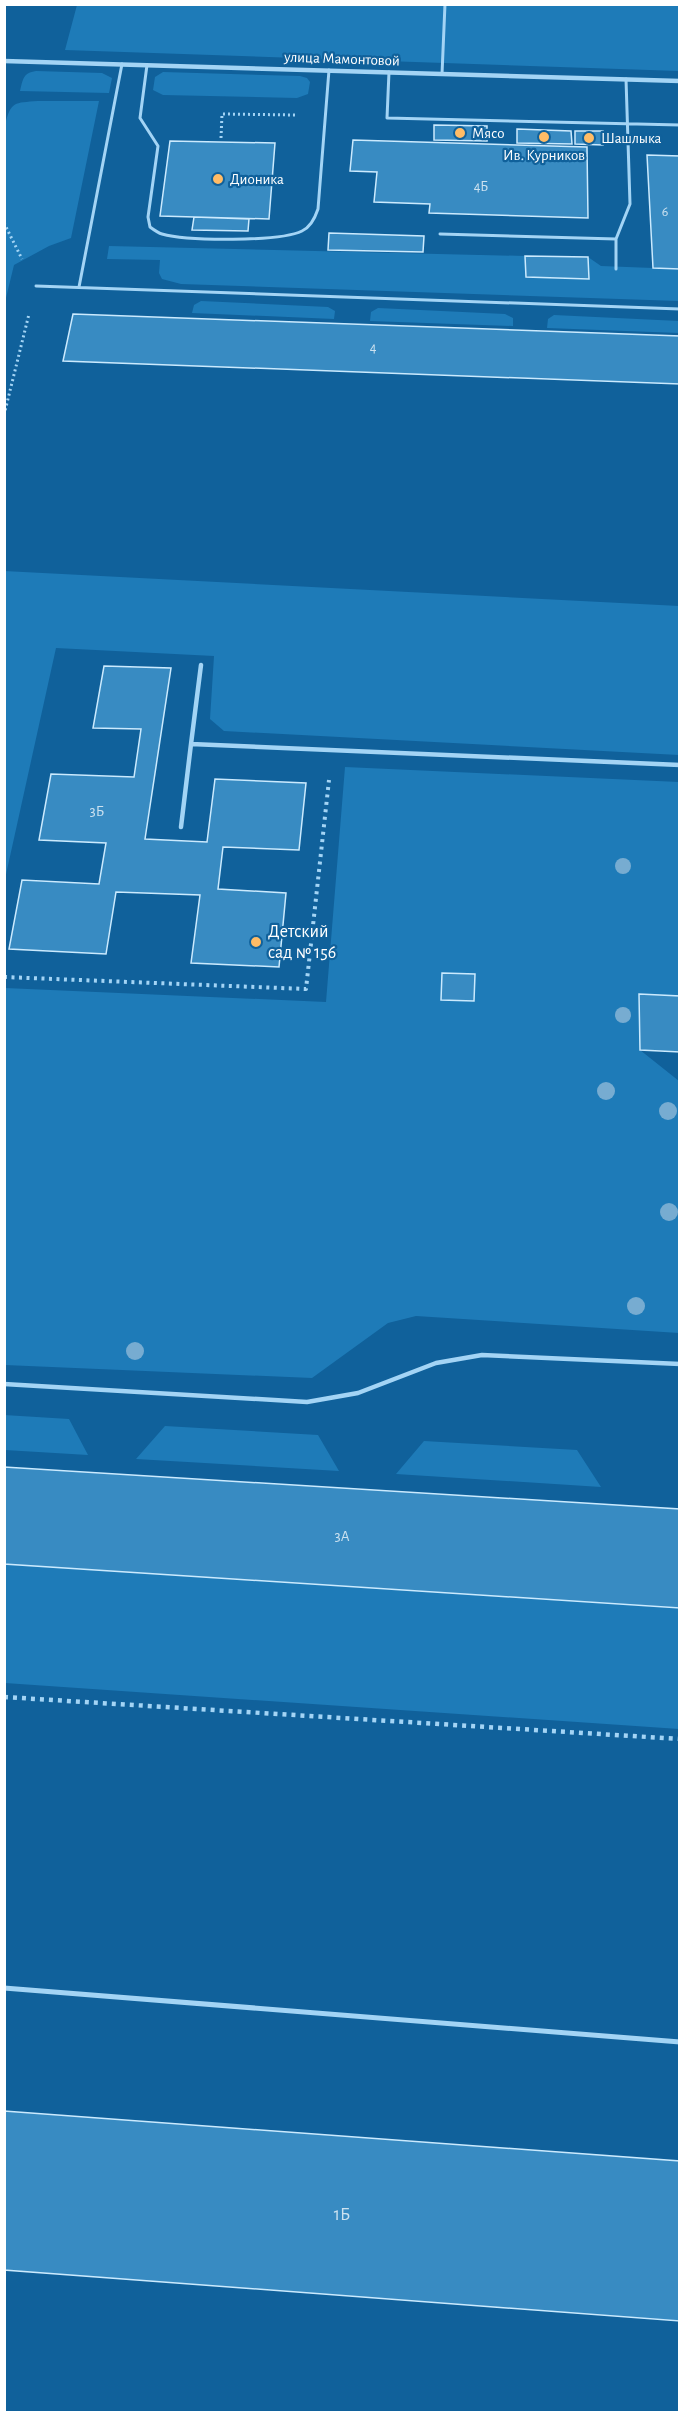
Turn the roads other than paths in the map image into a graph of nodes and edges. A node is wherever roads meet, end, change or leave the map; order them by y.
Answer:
1 (445, 4) edge
2 (4, 62) edge
3 (122, 64) junction
4 (147, 65) junction
5 (329, 70) junction
6 (389, 72) junction
7 (442, 74) junction
8 (626, 79) junction
9 (680, 81) edge
10 (628, 124) junction
11 (680, 125) edge
12 (440, 234) dead end
13 (616, 239) junction
14 (616, 269) dead end
15 (36, 286) road end
16 (79, 287) junction
17 (680, 309) edge
18 (201, 665) dead end
19 (191, 744) junction
20 (680, 765) edge
21 (181, 827) dead end
22 (680, 1364) edge
23 (4, 1384) edge
24 (4, 1988) edge
25 (680, 2042) edge

1 - 7 lane
2 - 3 street, улица Мамонтовой
3 - 4 street, улица Мамонтовой
3 - 16 lane
4 - 5 street, улица Мамонтовой
4 - 5 lane
5 - 6 street, улица Мамонтовой
6 - 7 street, улица Мамонтовой
6 - 10 lane
7 - 8 street, улица Мамонтовой
8 - 9 street, улица Мамонтовой
8 - 10 lane
10 - 11 lane
10 - 13 lane
12 - 13 lane
13 - 14 lane
15 - 16 lane
16 - 17 lane
18 - 19 lane
19 - 20 lane
19 - 21 lane
22 - 23 lane
24 - 25 lane

